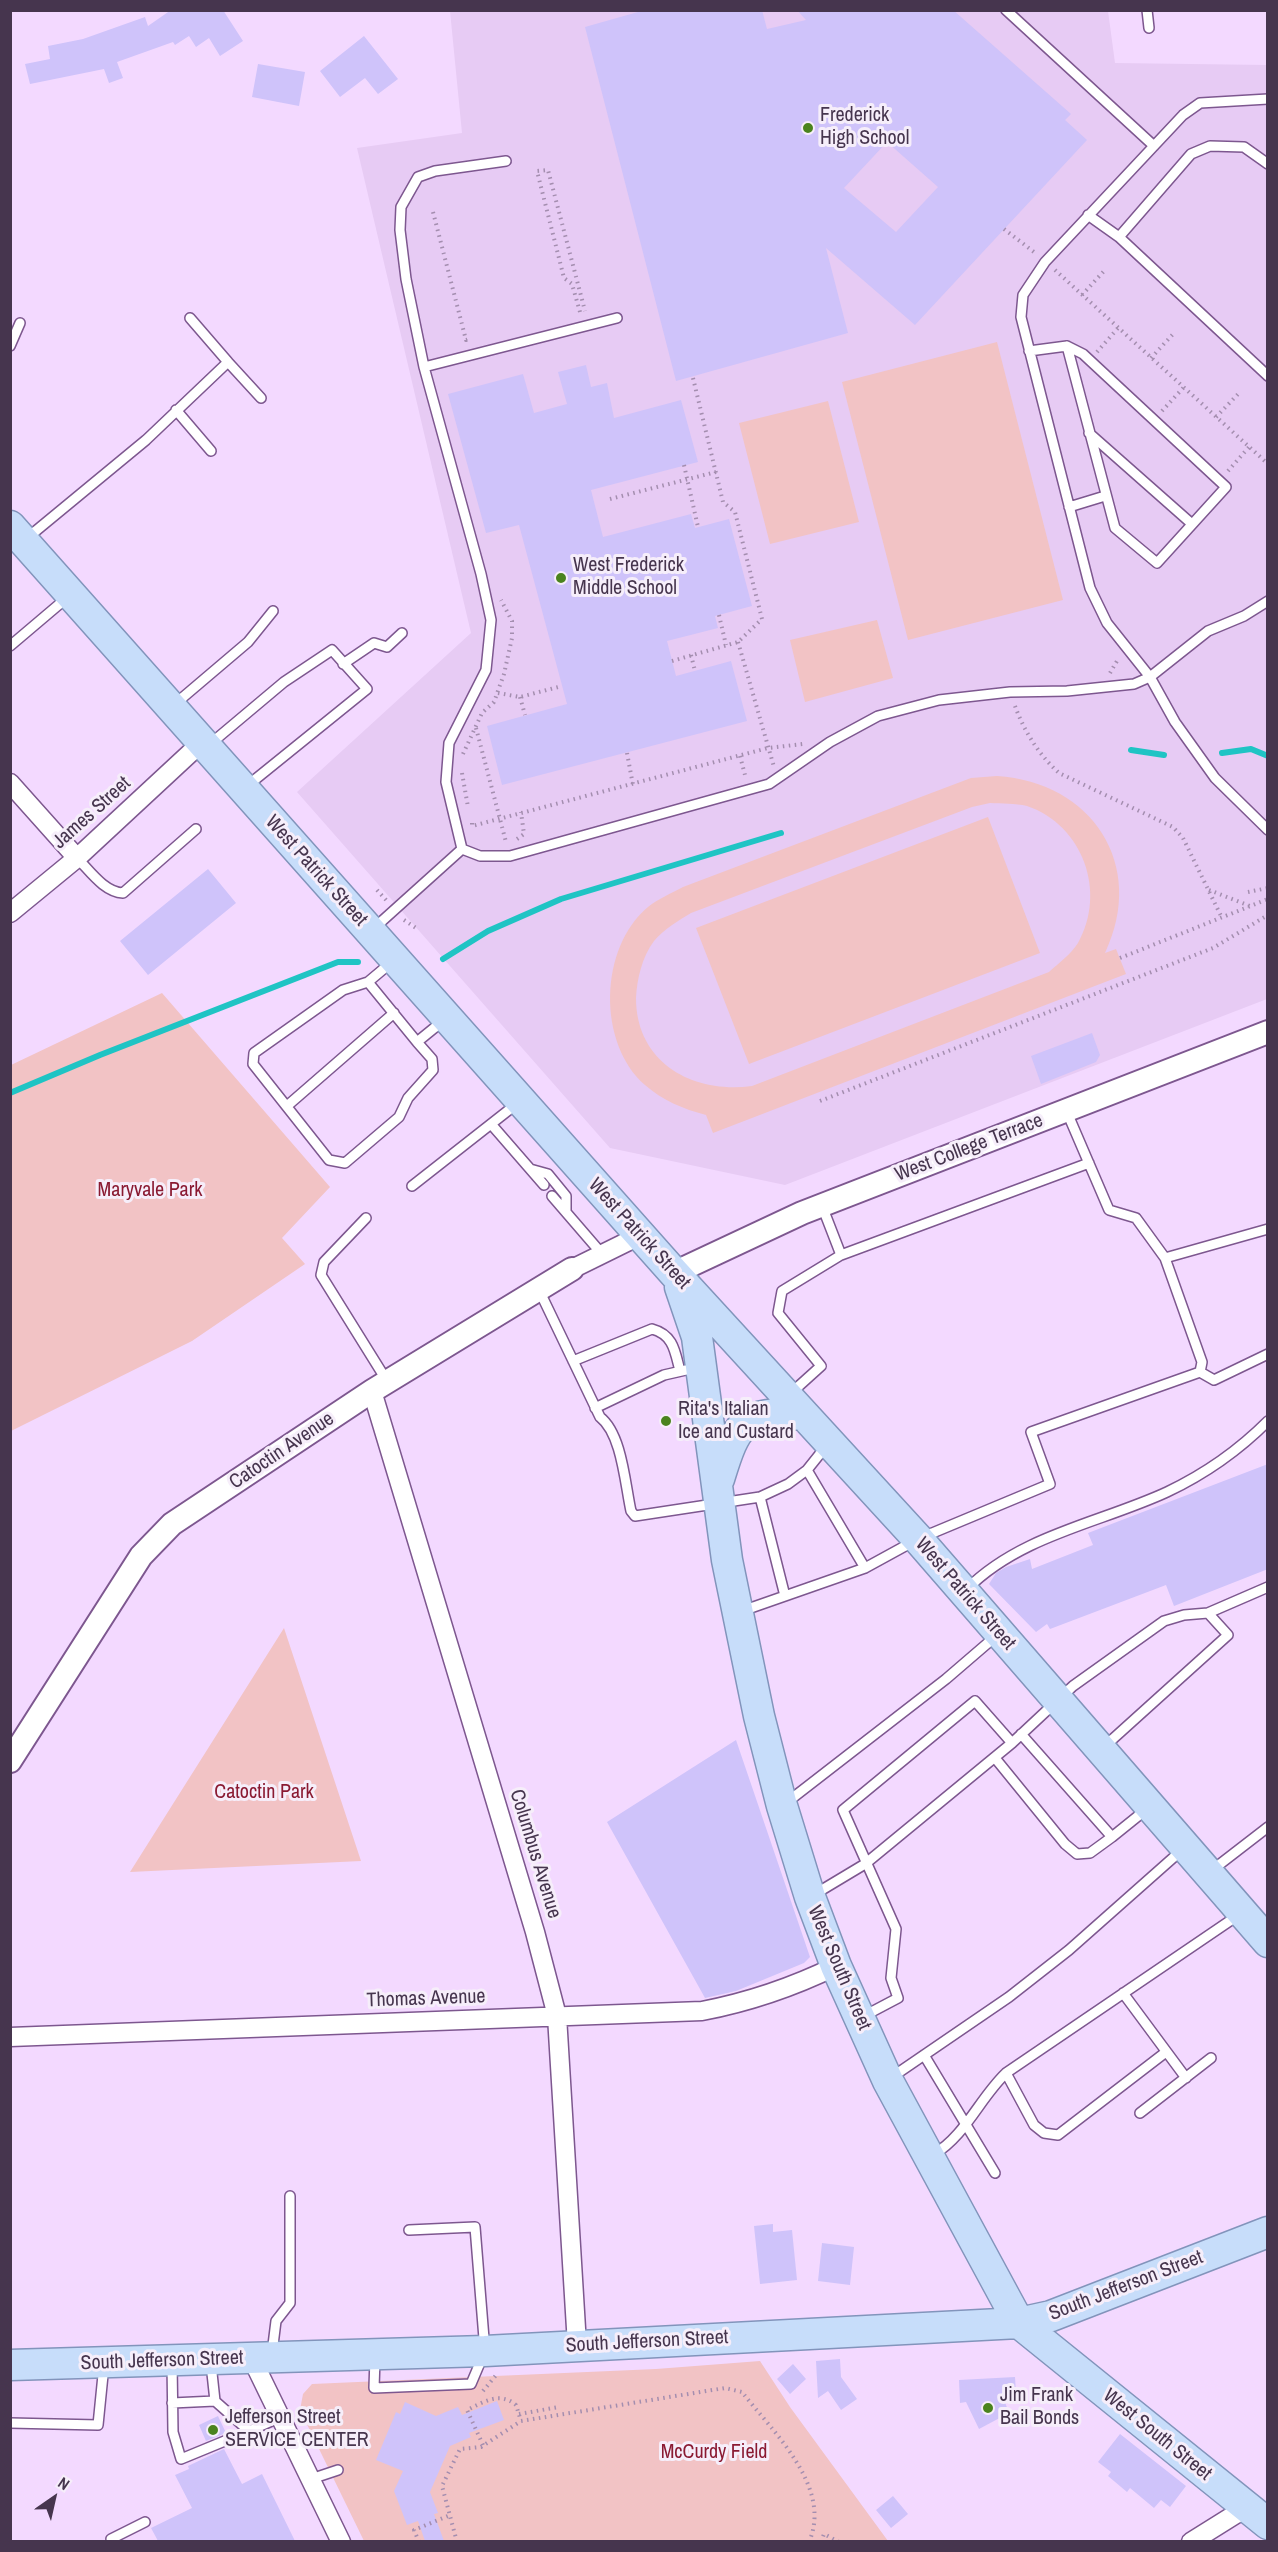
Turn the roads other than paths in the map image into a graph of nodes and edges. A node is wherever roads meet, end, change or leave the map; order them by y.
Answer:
1 (1006, 10) edge
2 (1147, 10) edge
3 (1149, 28) dead end
4 (1268, 99) edge
5 (1154, 146) junction
6 (506, 161) dead end
7 (1268, 164) edge
8 (1088, 215) junction
9 (1119, 237) junction
10 (190, 318) dead end
11 (617, 318) dead end
12 (20, 323) dead end
13 (10, 346) edge
14 (1066, 346) junction
15 (1029, 351) junction
16 (228, 362) junction
17 (424, 367) junction
18 (1268, 376) edge
19 (261, 398) dead end
20 (176, 411) junction
21 (1089, 433) junction
22 (211, 451) dead end
23 (1105, 495) junction
24 (1069, 507) junction
25 (1192, 524) junction
26 (17, 533) edge
27 (71, 595) junction
28 (1268, 601) edge
29 (273, 611) dead end
30 (402, 633) dead end
31 (10, 646) edge
32 (343, 663) junction
33 (1150, 677) junction
34 (171, 708) junction
35 (204, 746) junction
36 (10, 783) edge
37 (243, 789) junction
38 (196, 829) dead end
39 (1268, 830) edge
40 (462, 849) junction
41 (77, 858) junction
42 (10, 913) edge
43 (370, 931) junction
44 (395, 960) junction
45 (368, 982) junction
46 (394, 1013) junction
47 (447, 1018) junction
48 (1268, 1032) edge
49 (417, 1042) junction
50 (521, 1101) junction
51 (287, 1106) junction
52 (1066, 1110) junction
53 (491, 1124) junction
54 (1089, 1163) junction
55 (530, 1169) junction
56 (544, 1185) dead end
57 (412, 1186) dead end
58 (552, 1196) dead end
59 (822, 1206) junction
60 (566, 1212) junction
61 (366, 1218) dead end
62 (1268, 1229) edge
63 (641, 1235) junction
64 (602, 1254) junction
65 (841, 1255) junction
66 (1166, 1258) junction
67 (572, 1269) joint
68 (675, 1273) junction
69 (539, 1289) junction
70 (1268, 1354) edge
71 (573, 1361) junction
72 (692, 1368) junction
73 (1200, 1372) junction
74 (380, 1387) junction
75 (795, 1406) junction
76 (595, 1408) junction
77 (1268, 1421) edge
78 (829, 1443) junction
79 (807, 1470) junction
80 (717, 1497) junction
81 (760, 1497) junction
82 (918, 1539) junction
83 (865, 1568) junction
84 (1268, 1587) edge
85 (963, 1592) junction
86 (785, 1596) junction
87 (737, 1612) junction
88 (1208, 1613) junction
89 (999, 1633) junction
90 (1057, 1700) junction
91 (1021, 1734) junction
92 (1012, 1743) junction
93 (1100, 1750) junction
94 (12, 1755) edge
95 (995, 1758) junction
96 (782, 1806) junction
97 (1149, 1807) junction
98 (1268, 1827) edge
99 (1112, 1837) junction
100 (1185, 1848) junction
101 (865, 1864) junction
102 (1209, 1873) junction
103 (810, 1897) junction
104 (1242, 1912) junction
105 (1268, 1942) edge
106 (836, 1966) junction
107 (1123, 1993) junction
108 (557, 2016) junction
109 (860, 2018) junction
110 (10, 2037) edge
111 (1166, 2052) junction
112 (924, 2055) junction
113 (1211, 2058) dead end
114 (1006, 2073) junction
115 (1186, 2078) junction
116 (888, 2081) junction
117 (1140, 2113) dead end
118 (967, 2126) junction
119 (928, 2158) junction
120 (995, 2173) dead end
121 (290, 2196) dead end
122 (409, 2230) dead end
123 (1268, 2232) edge
124 (1019, 2323) junction
125 (577, 2345) junction
126 (484, 2351) junction
127 (262, 2359) junction
128 (211, 2360) junction
129 (172, 2361) junction
130 (104, 2363) junction
131 (10, 2366) edge
132 (215, 2401) junction
133 (172, 2403) junction
134 (281, 2417) junction
135 (10, 2423) edge
136 (249, 2432) junction
137 (338, 2470) dead end
138 (311, 2479) junction
139 (1257, 2515) edge
140 (146, 2522) dead end
141 (111, 2539) dead end
142 (341, 2541) edge
143 (1191, 2541) edge

1 - 5 lane
2 - 3 lane
4 - 5 lane
5 - 8 lane
6 - 17 lane
7 - 9 lane
8 - 9 lane
8 - 15 lane
9 - 18 lane
10 - 16 lane
11 - 17 lane
12 - 13 lane
14 - 15 lane
14 - 21 lane
14 - 25 lane
15 - 24 lane
16 - 19 lane
16 - 20 lane
17 - 40 lane
20 - 22 lane
20 - 26 lane
21 - 23 lane
21 - 25 lane
23 - 24 lane
23 - 25 lane
24 - 33 lane
26 - 27 main road, West Patrick Street
27 - 31 lane
27 - 34 main road, West Patrick Street
28 - 33 lane
29 - 34 lane
30 - 32 lane
32 - 35 lane
32 - 37 lane
33 - 39 lane
33 - 40 lane
34 - 35 main road, West Patrick Street
35 - 37 main road, West Patrick Street
35 - 41 street, James Street
36 - 41 street
37 - 43 main road, West Patrick Street
38 - 41 lane
40 - 43 lane
41 - 42 street, James Street
43 - 44 main road, West Patrick Street
44 - 45 lane
44 - 47 main road, West Patrick Street
45 - 46 lane
45 - 51 lane
46 - 49 lane
46 - 51 lane
47 - 49 lane
47 - 50 main road, West Patrick Street
48 - 52 street, West College Terrace
49 - 51 lane
50 - 53 lane
50 - 63 main road, West Patrick Street
52 - 54 lane
52 - 59 street, West College Terrace
53 - 55 lane
53 - 57 lane
54 - 65 lane
54 - 66 lane
55 - 56 lane
55 - 60 lane
58 - 60 lane
59 - 65 lane
59 - 68 street, West College Terrace
60 - 64 lane
61 - 74 lane
62 - 66 lane
63 - 64 street, Catoctin Avenue
63 - 68 main road, West Patrick Street
64 - 67 street, Catoctin Avenue
65 - 75 lane
66 - 73 lane
67 - 69 street, Catoctin Avenue
68 - 72 main road, West South Street
68 - 75 main road, West Patrick Street
69 - 71 lane
69 - 74 street, Catoctin Avenue
70 - 73 lane
71 - 72 lane
71 - 76 lane
72 - 76 lane
72 - 80 main road, West South Street
73 - 82 lane
74 - 94 street, Catoctin Avenue
74 - 108 street, Columbus Avenue
75 - 78 main road, West Patrick Street
75 - 80 main road
76 - 80 lane
77 - 85 lane
78 - 79 lane
78 - 82 main road, West Patrick Street
79 - 81 lane
79 - 83 lane
80 - 81 lane
80 - 87 main road, West South Street
81 - 86 lane
82 - 83 lane
82 - 85 main road, West Patrick Street
83 - 86 lane
84 - 88 lane
85 - 89 main road, West Patrick Street
86 - 87 lane
87 - 96 main road, West South Street
88 - 90 lane
88 - 93 lane
89 - 90 main road, West Patrick Street
89 - 96 lane
90 - 91 lane
90 - 93 main road, West Patrick Street
91 - 92 lane
91 - 99 lane
92 - 95 lane
92 - 101 lane
93 - 97 main road, West Patrick Street
95 - 99 lane
95 - 101 lane
96 - 103 main road, West South Street
97 - 99 lane
97 - 100 main road, West Patrick Street
98 - 102 lane
100 - 102 main road, West Patrick Street
100 - 112 lane
101 - 103 lane
101 - 109 lane
102 - 104 main road, West Patrick Street
103 - 106 main road, West South Street
104 - 105 main road, West Patrick Street
104 - 107 lane
106 - 108 street, Thomas Avenue
106 - 109 main road, West South Street
107 - 111 lane
107 - 114 lane
108 - 110 street, Thomas Avenue
108 - 125 street, Columbus Avenue
109 - 116 main road, West South Street
111 - 114 lane
111 - 115 lane
112 - 116 lane
112 - 118 lane
113 - 115 lane
114 - 118 lane
115 - 117 lane
116 - 119 main road, West South Street
118 - 119 lane
118 - 120 lane
119 - 124 main road, West South Street
121 - 127 lane
122 - 126 lane
123 - 124 main road, South Jefferson Street
124 - 125 main road, South Jefferson Street
124 - 139 main road, West South Street
125 - 126 main road, South Jefferson Street
126 - 127 main road, South Jefferson Street
127 - 128 main road, South Jefferson Street
127 - 134 street
128 - 129 main road, South Jefferson Street
128 - 132 lane
129 - 130 main road, South Jefferson Street
129 - 133 lane
130 - 131 main road, South Jefferson Street
130 - 135 lane
132 - 133 lane
132 - 136 lane
133 - 136 lane
134 - 136 lane
134 - 138 street
137 - 138 lane
138 - 142 street
139 - 143 street
140 - 141 lane

